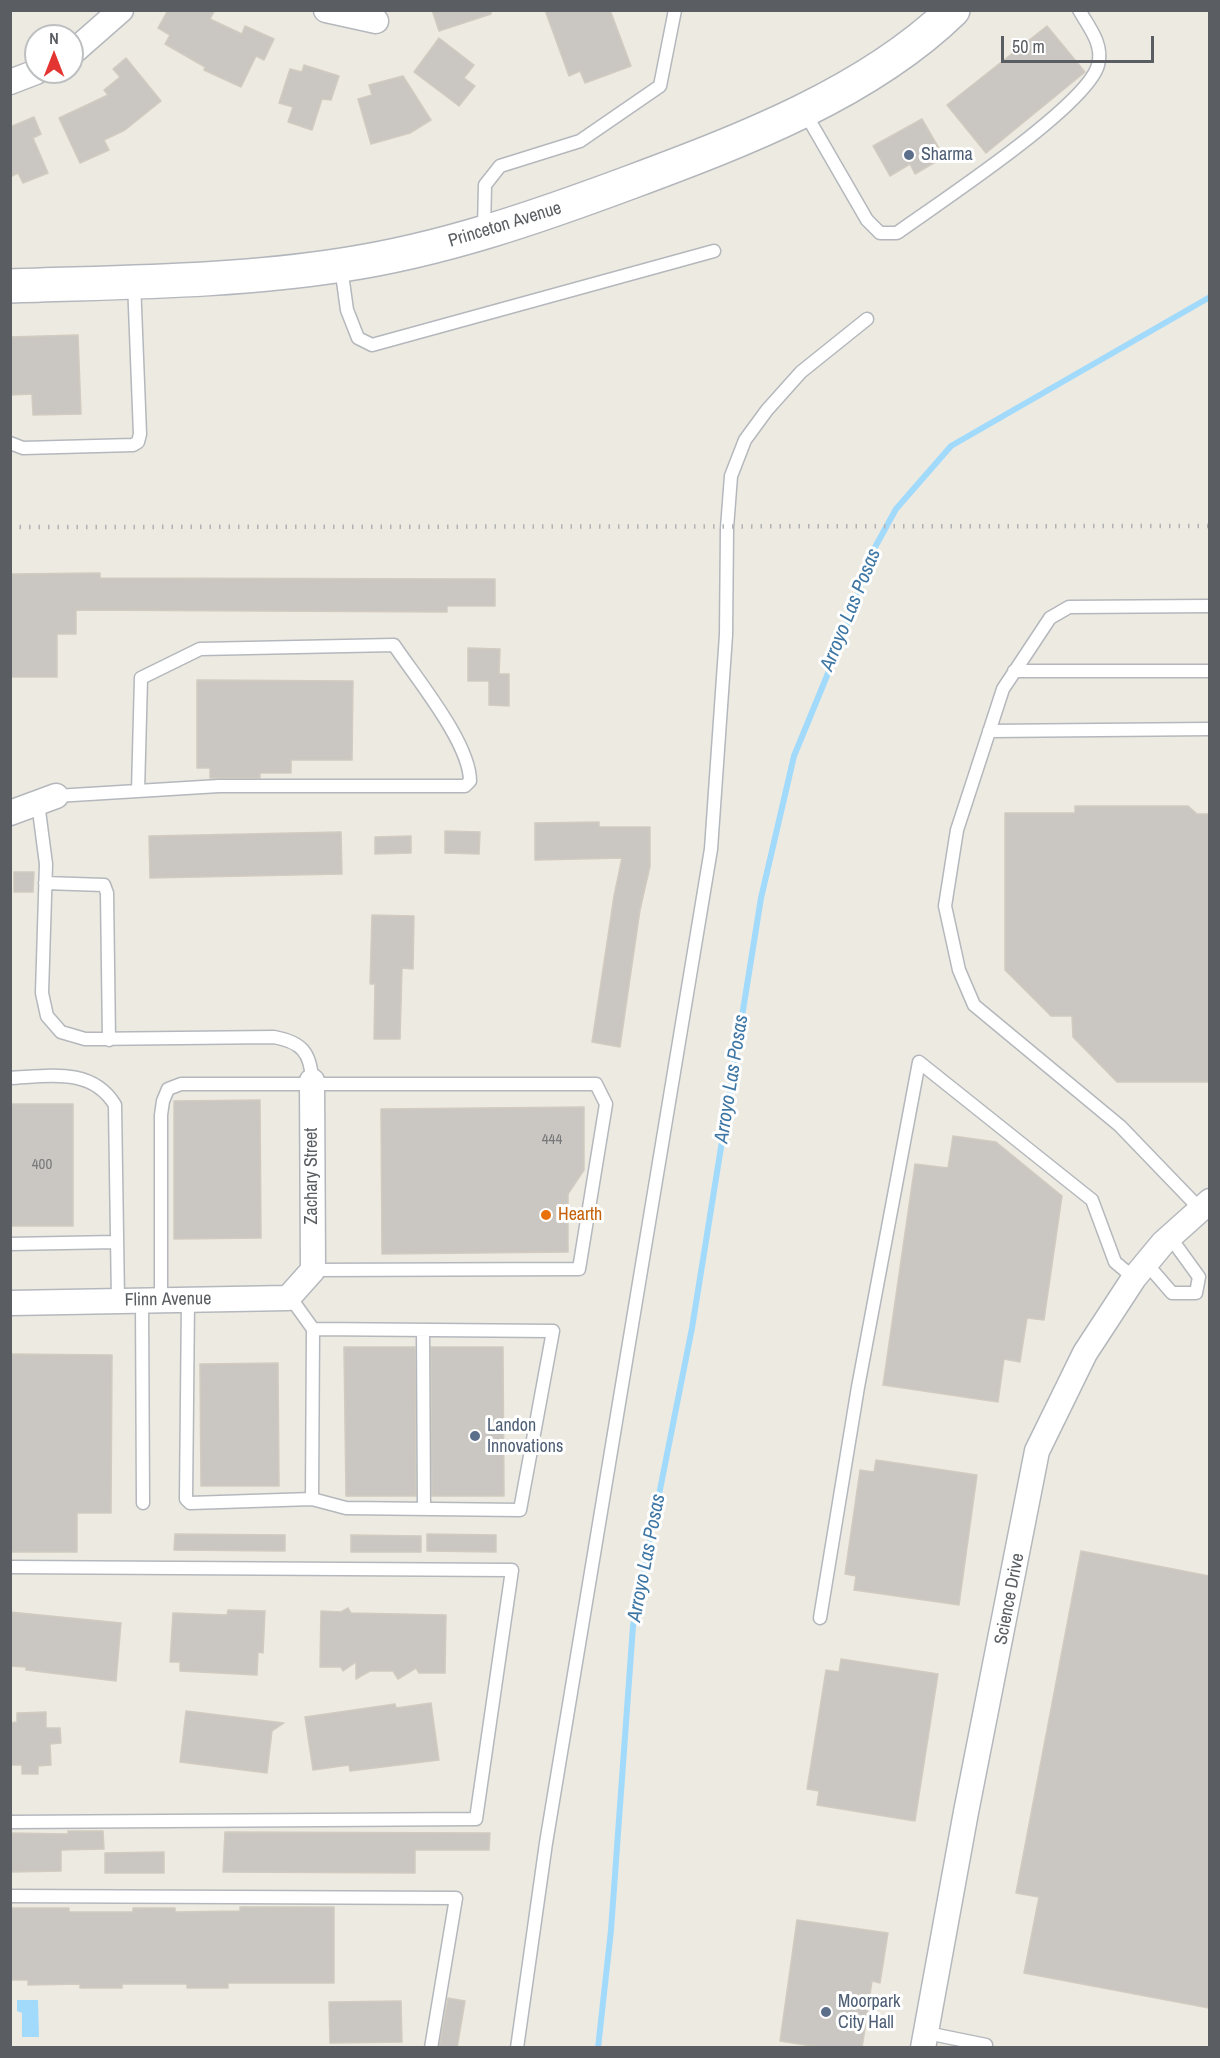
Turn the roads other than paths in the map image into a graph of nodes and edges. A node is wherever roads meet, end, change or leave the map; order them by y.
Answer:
1 (121, 10) edge
2 (326, 10) edge
3 (675, 10) edge
4 (953, 10) edge
5 (1079, 10) edge
6 (376, 21) dead end
7 (84, 42) edge
8 (803, 110) junction
9 (484, 233) junction
10 (714, 251) dead end
11 (341, 266) junction
12 (134, 281) junction
13 (10, 286) edge
14 (867, 319) dead end
15 (10, 443) edge
16 (1209, 606) edge
17 (1014, 671) junction
18 (1209, 671) edge
19 (1209, 729) edge
20 (989, 730) junction
21 (138, 791) junction
22 (47, 799) junction
23 (10, 813) edge
24 (45, 883) junction
25 (109, 1040) junction
26 (10, 1078) edge
27 (312, 1083) junction
28 (1205, 1205) edge
29 (1170, 1237) junction
30 (116, 1242) junction
31 (10, 1244) edge
32 (313, 1270) junction
33 (1140, 1270) junction
34 (290, 1297) junction
35 (188, 1300) junction
36 (140, 1301) junction
37 (10, 1303) edge
38 (313, 1329) junction
39 (423, 1330) junction
40 (312, 1499) junction
41 (142, 1503) dead end
42 (424, 1509) junction
43 (10, 1567) edge
44 (820, 1618) dead end
45 (10, 1822) edge
46 (10, 1896) edge
47 (925, 2040) edge
48 (986, 2045) dead end
49 (431, 2048) edge
50 (517, 2048) edge

1 - 7 street
2 - 6 street
3 - 9 lane
4 - 8 street, Princeton Avenue
5 - 8 lane
8 - 9 street, Princeton Avenue
9 - 11 street, Princeton Avenue
10 - 11 lane
11 - 12 street, Princeton Avenue
12 - 13 street, Princeton Avenue
12 - 15 lane
14 - 50 lane
16 - 17 lane
17 - 18 lane
17 - 20 lane
19 - 20 lane
20 - 28 lane
21 - 21 lane
21 - 22 lane
22 - 23 street
22 - 24 lane
24 - 25 lane
24 - 25 lane
25 - 27 lane
26 - 30 lane
27 - 32 street, Zachary Street
27 - 32 lane
27 - 36 lane
28 - 29 street, Science Drive
29 - 33 street, Science Drive
29 - 33 lane
30 - 31 lane
30 - 36 lane
32 - 34 street
33 - 44 lane
33 - 47 street, Science Drive
34 - 35 street, Flinn Avenue
34 - 38 lane
35 - 36 street, Flinn Avenue
35 - 40 lane
36 - 37 street, Flinn Avenue
36 - 41 lane
38 - 39 lane
38 - 40 lane
39 - 42 lane
39 - 42 lane
40 - 42 lane
43 - 45 lane
46 - 49 lane
47 - 48 lane

